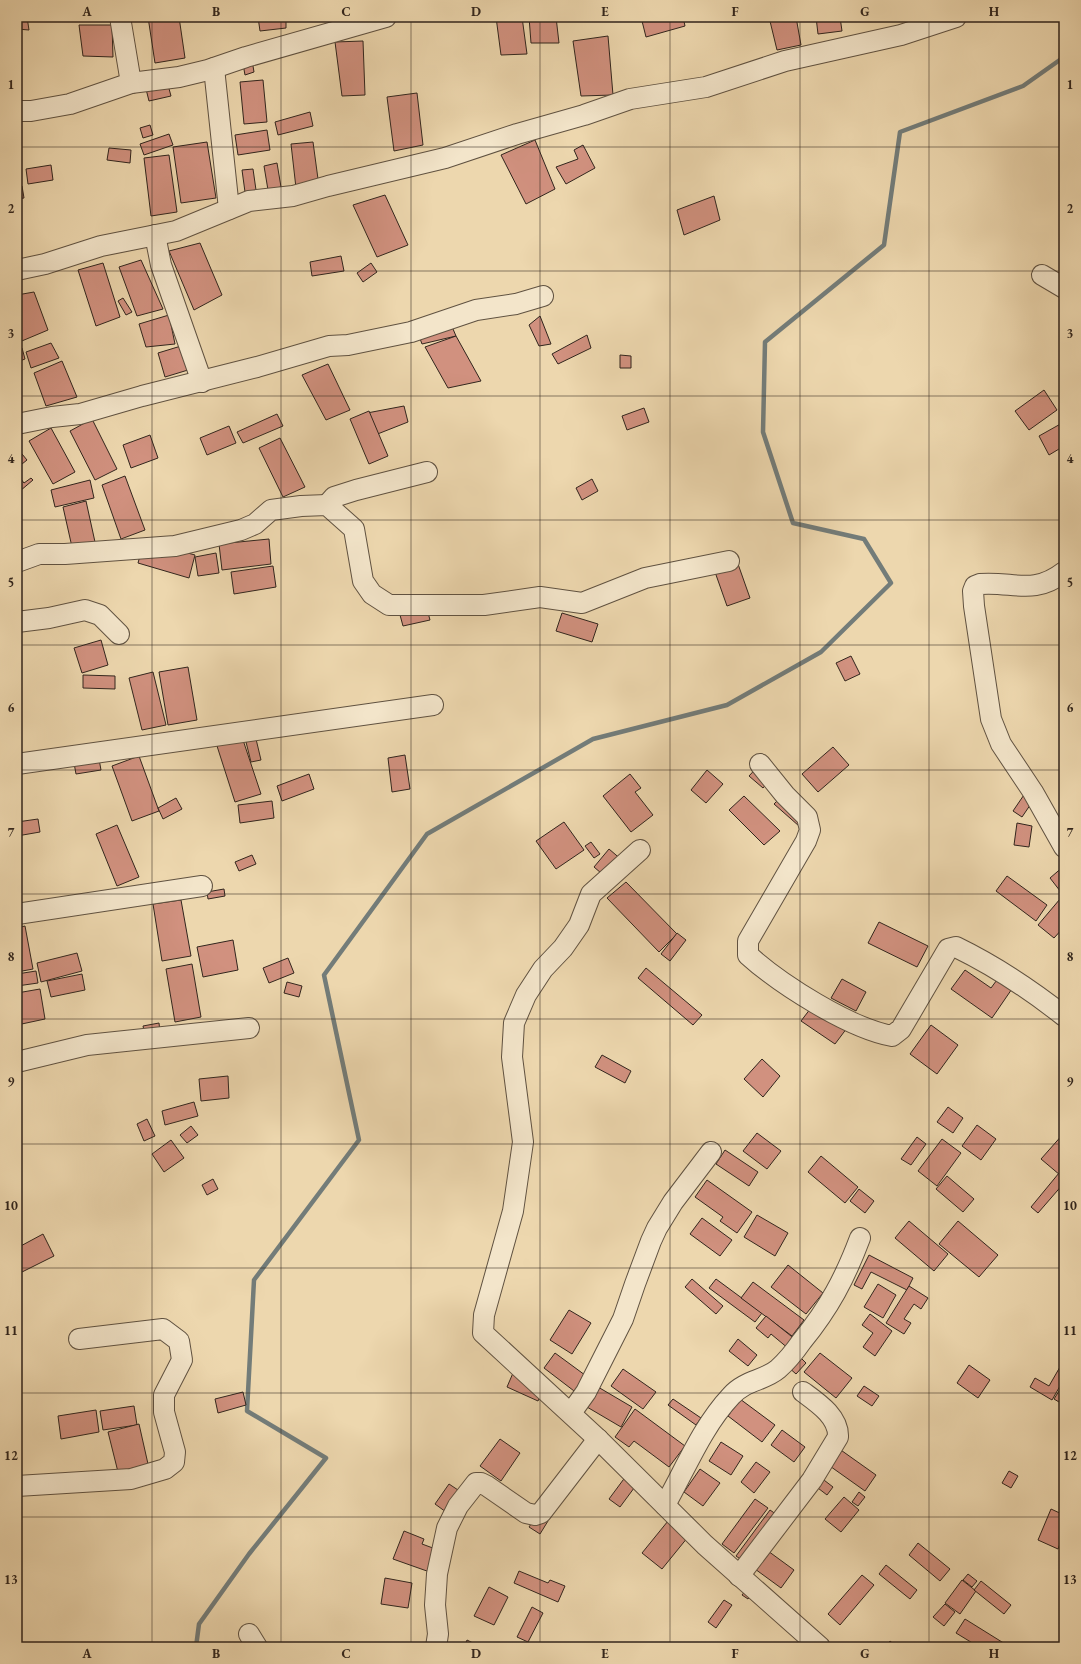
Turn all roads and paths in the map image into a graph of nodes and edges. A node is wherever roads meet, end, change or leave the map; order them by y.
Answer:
1 (120, 17) edge
2 (386, 17) edge
3 (956, 17) edge
4 (214, 68) junction
5 (131, 83) junction
6 (17, 111) edge
7 (229, 209) junction
8 (155, 235) junction
9 (17, 270) edge
10 (1042, 275) dead end
11 (1064, 288) edge
12 (543, 296) dead end
13 (202, 382) junction
14 (17, 424) edge
15 (427, 472) dead end
16 (327, 505) junction
17 (728, 561) dead end
18 (17, 562) edge
19 (1064, 572) edge
20 (17, 622) edge
21 (118, 634) dead end
22 (433, 705) dead end
23 (17, 764) edge
24 (760, 764) dead end
25 (1064, 847) edge
26 (640, 850) dead end
27 (202, 886) dead end
28 (17, 914) edge
29 (1064, 1016) edge
30 (249, 1028) dead end
31 (17, 1062) edge
32 (711, 1152) dead end
33 (860, 1238) dead end
34 (79, 1339) dead end
35 (803, 1392) dead end
36 (571, 1413) junction
37 (598, 1439) junction
38 (17, 1486) edge
39 (665, 1505) junction
40 (739, 1576) junction
41 (812, 1644) edge
42 (436, 1647) edge

1 - 5 street
2 - 4 street
3 - 7 street
4 - 5 street
4 - 7 street
5 - 6 street
7 - 8 street
8 - 9 street
8 - 13 street
10 - 11 street
12 - 13 street
13 - 14 street
15 - 16 street
16 - 17 street
16 - 18 street
19 - 25 street
20 - 21 street
22 - 23 street
24 - 29 street
26 - 36 street
27 - 28 street
30 - 31 street
32 - 36 street
33 - 39 street
34 - 38 street
35 - 40 street
36 - 37 street
37 - 39 street
37 - 42 street
39 - 40 street
40 - 41 street

